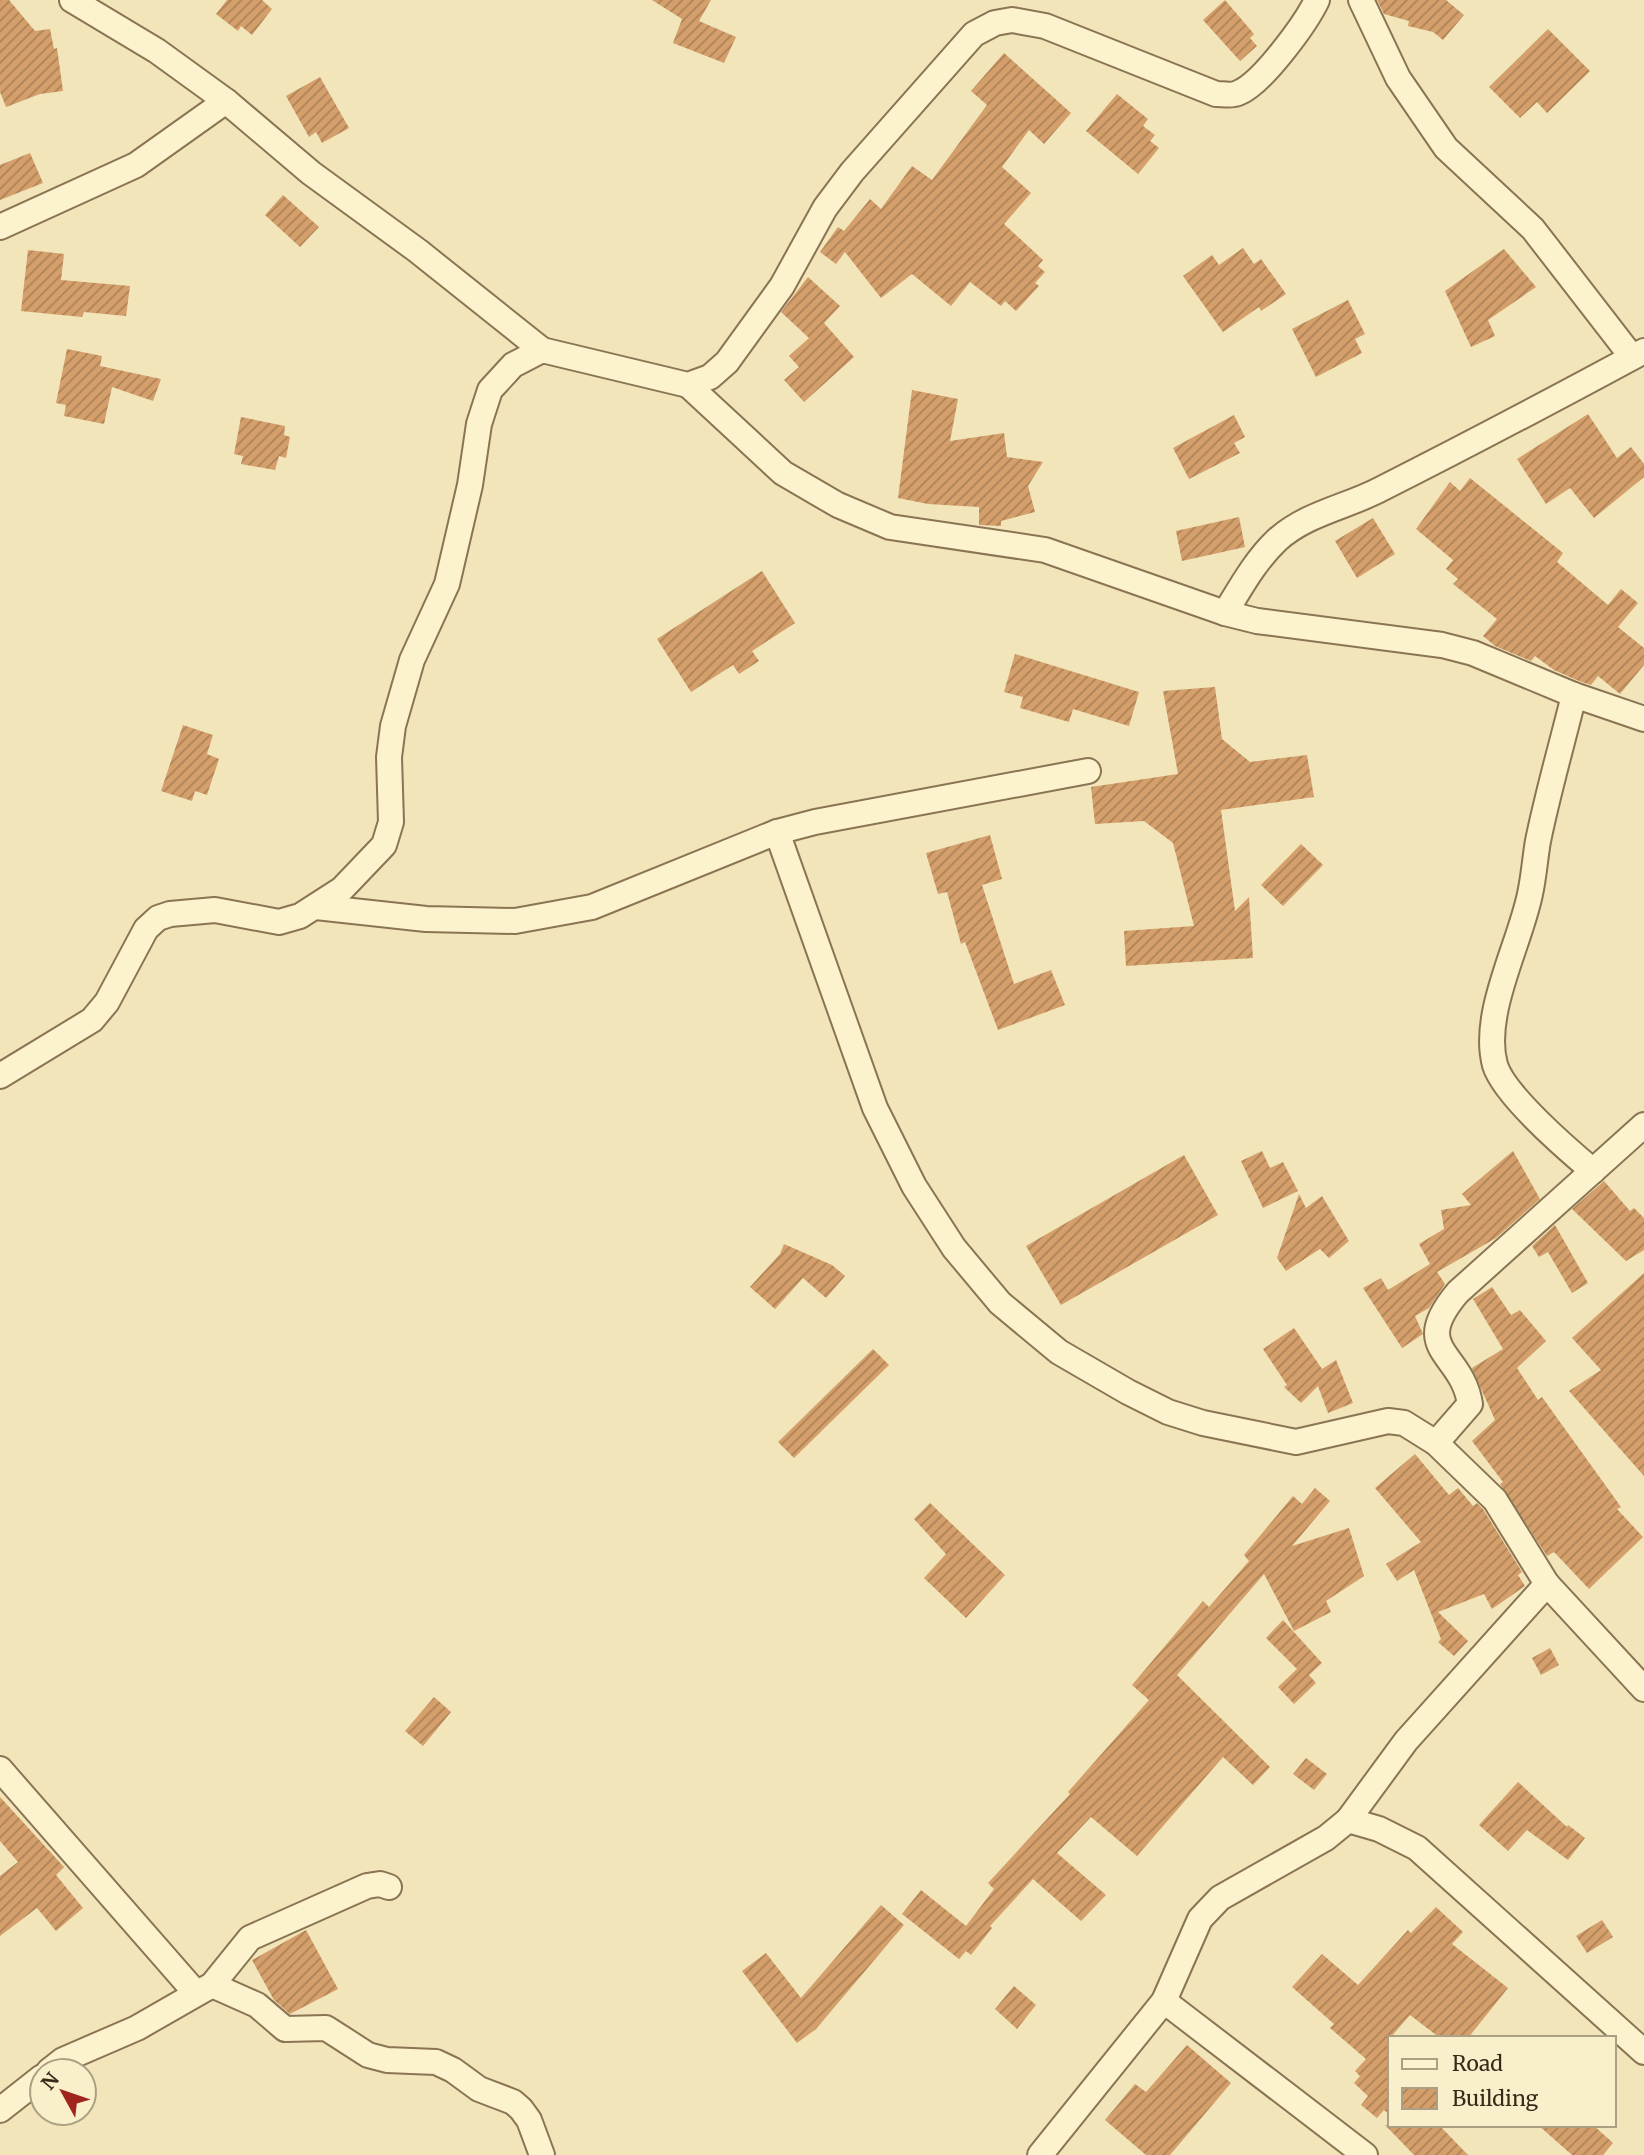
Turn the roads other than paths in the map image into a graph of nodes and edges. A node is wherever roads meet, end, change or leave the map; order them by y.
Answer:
1 (72, 0) edge
2 (1317, 0) edge
3 (1361, 0) edge
4 (226, 101) junction
5 (0, 227) edge
6 (541, 351) junction
7 (1638, 354) edge
8 (688, 385) junction
9 (1225, 613) junction
10 (1574, 695) junction
11 (1644, 719) edge
12 (1088, 771) dead end
13 (777, 832) junction
14 (316, 907) junction
15 (0, 1076) edge
16 (1644, 1125) edge
17 (1593, 1171) junction
18 (1436, 1443) junction
19 (1547, 1584) junction
20 (1644, 1689) edge
21 (3, 1778) edge
22 (1348, 1820) junction
23 (390, 1888) dead end
24 (204, 1989) junction
25 (1164, 2001) junction
26 (1644, 2052) edge
27 (70, 2057) edge
28 (28, 2088) edge
29 (0, 2110) edge
30 (542, 2155) edge
31 (1040, 2155) edge
32 (1365, 2155) edge

1 - 4 street
2 - 8 street
3 - 7 street
4 - 5 street
4 - 6 street
6 - 8 street
6 - 14 street
7 - 9 street
8 - 9 street
9 - 10 street
10 - 11 street
10 - 17 street
12 - 13 street
13 - 14 street
13 - 18 street
14 - 15 street
16 - 17 street
17 - 18 street
18 - 19 street
19 - 20 street
19 - 22 street
21 - 24 street
22 - 25 street
22 - 26 street
23 - 24 street
24 - 27 street
24 - 30 street
25 - 31 street
25 - 32 street
28 - 29 street

